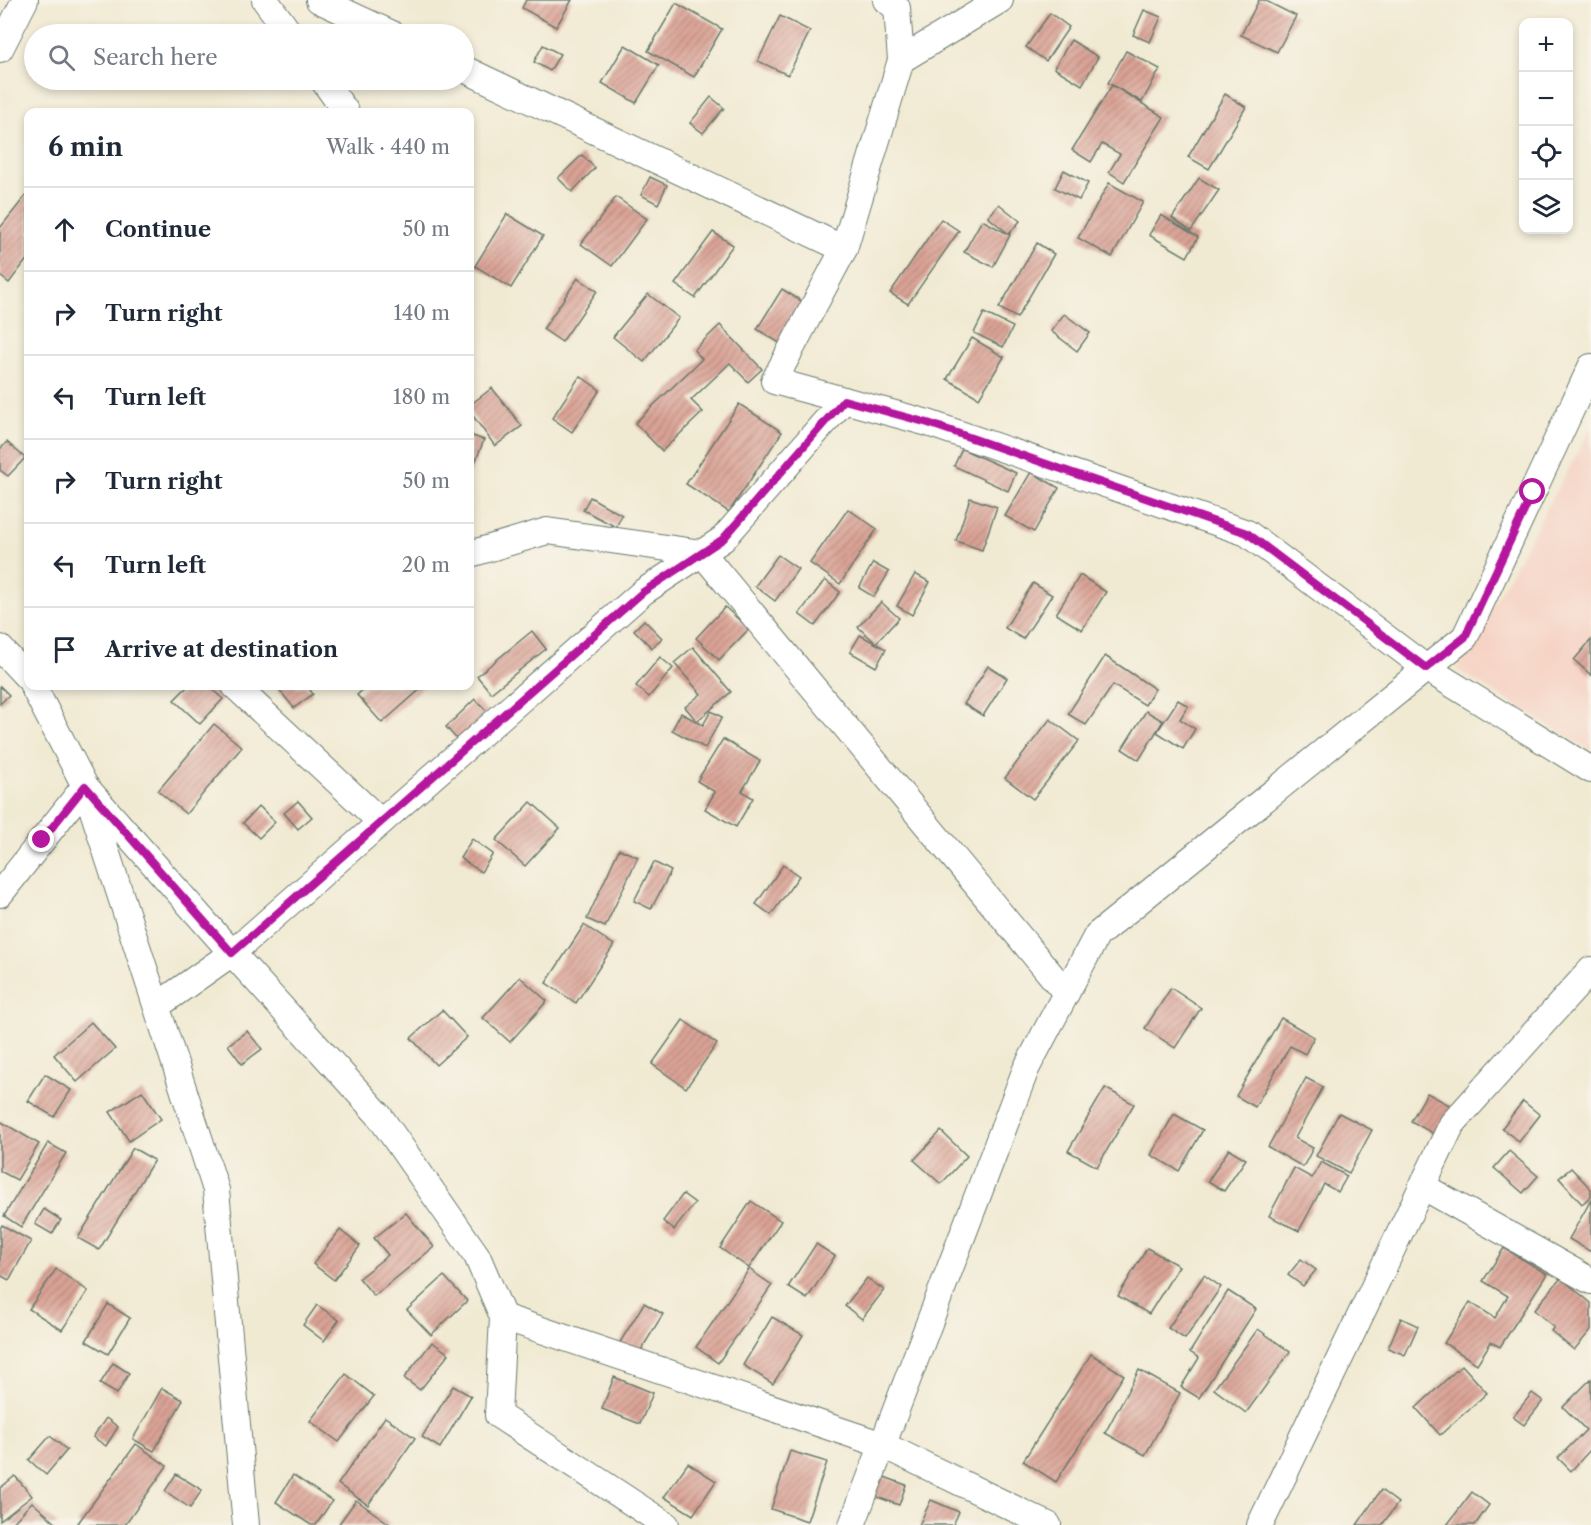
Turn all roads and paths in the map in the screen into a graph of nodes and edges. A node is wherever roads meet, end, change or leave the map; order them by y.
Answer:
1 (25, 0) edge
2 (265, 0) edge
3 (320, 0) edge
4 (886, 0) edge
5 (1000, 0) edge
6 (283, 24) edge
7 (371, 24) edge
8 (0, 49) edge
9 (901, 60) junction
10 (474, 74) edge
11 (330, 90) edge
12 (343, 108) edge
13 (843, 249) junction
14 (1591, 368) edge
15 (844, 400) junction
16 (474, 553) edge
17 (702, 553) junction
18 (0, 648) edge
19 (1426, 668) junction
20 (24, 674) edge
21 (35, 690) edge
22 (239, 690) edge
23 (1591, 770) edge
24 (85, 786) junction
25 (381, 822) junction
26 (0, 894) edge
27 (232, 953) junction
28 (1591, 970) edge
29 (1066, 993) junction
30 (157, 1006) junction
31 (1422, 1186) junction
32 (1591, 1281) edge
33 (503, 1317) junction
34 (883, 1445) junction
35 (656, 1522) edge
36 (246, 1525) edge
37 (852, 1525) edge
38 (1048, 1525) edge
39 (1260, 1525) edge

1 - 8 street
2 - 6 street
3 - 7 street
4 - 9 street
5 - 9 street
9 - 13 street
10 - 13 street
11 - 12 street
13 - 15 street
14 - 19 street
15 - 17 street
15 - 19 street
16 - 17 street
17 - 25 street
17 - 29 street
18 - 20 street
19 - 23 street
19 - 29 street
21 - 24 street
22 - 25 street
24 - 26 street
24 - 27 street
24 - 30 street
25 - 27 street
27 - 30 street
27 - 33 street
28 - 31 street
29 - 34 street
30 - 36 street
31 - 32 street
31 - 39 street
33 - 34 street
33 - 35 street
34 - 37 street
34 - 38 street

